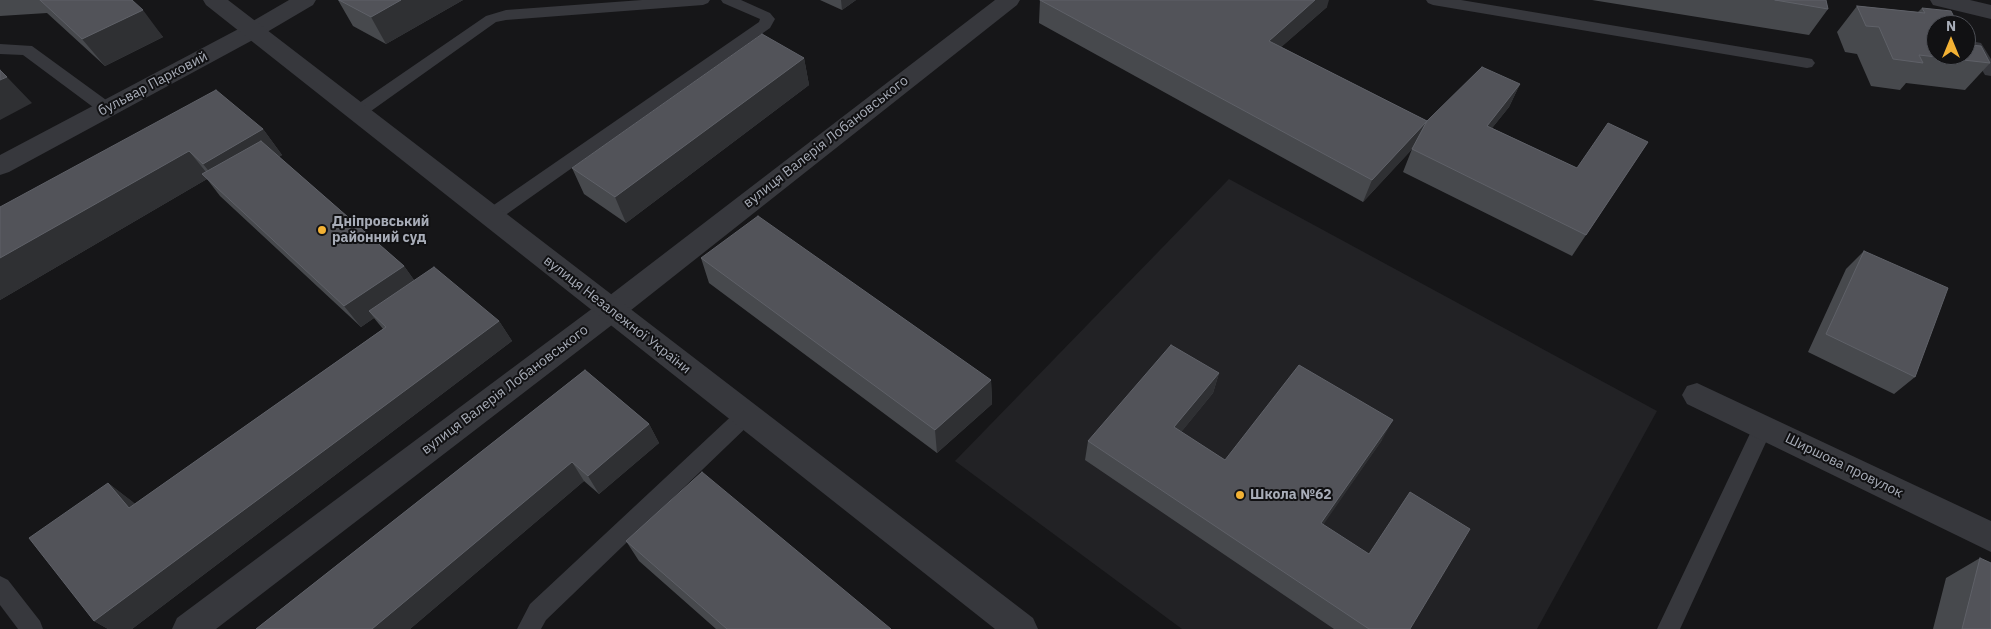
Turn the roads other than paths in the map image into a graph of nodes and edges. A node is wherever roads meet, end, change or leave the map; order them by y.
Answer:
1 (214, 0) edge
2 (305, 0) edge
3 (704, 0) edge
4 (728, 0) edge
5 (1009, 0) edge
6 (1433, 0) edge
7 (1941, 0) edge
8 (1991, 12) edge
9 (254, 30) junction
10 (1976, 47) edge
11 (0, 49) edge
12 (26, 50) junction
13 (0, 63) edge
14 (1807, 63) dead end
15 (1991, 71) edge
16 (107, 108) junction
17 (358, 112) junction
18 (0, 166) edge
19 (491, 216) junction
20 (611, 310) junction
21 (1697, 395) dead end
22 (746, 415) junction
23 (1763, 427) junction
24 (1991, 537) edge
25 (0, 587) edge
26 (32, 629) edge
27 (189, 629) edge
28 (528, 629) edge
29 (1021, 629) edge
30 (1668, 629) edge

1 - 9 street, вулиця Незалежної України
2 - 9 street, бульвар Парковий
3 - 17 lane
4 - 19 lane
5 - 20 street, вулиця Валерія Лобановського
6 - 14 lane
7 - 8 street
9 - 16 street, бульвар Парковий
9 - 17 street, вулиця Незалежної України
10 - 15 lane
11 - 12 lane
12 - 13 lane
12 - 16 lane
16 - 18 street, бульвар Парковий
17 - 19 street, вулиця Незалежної України
19 - 20 street, вулиця Незалежної України
20 - 22 street, вулиця Незалежної України
20 - 27 street, вулиця Валерія Лобановського
21 - 23 street, Ширшова провулок
22 - 28 lane
22 - 29 street, вулиця Незалежної України
23 - 24 street, Ширшова провулок
23 - 30 lane
25 - 26 lane

